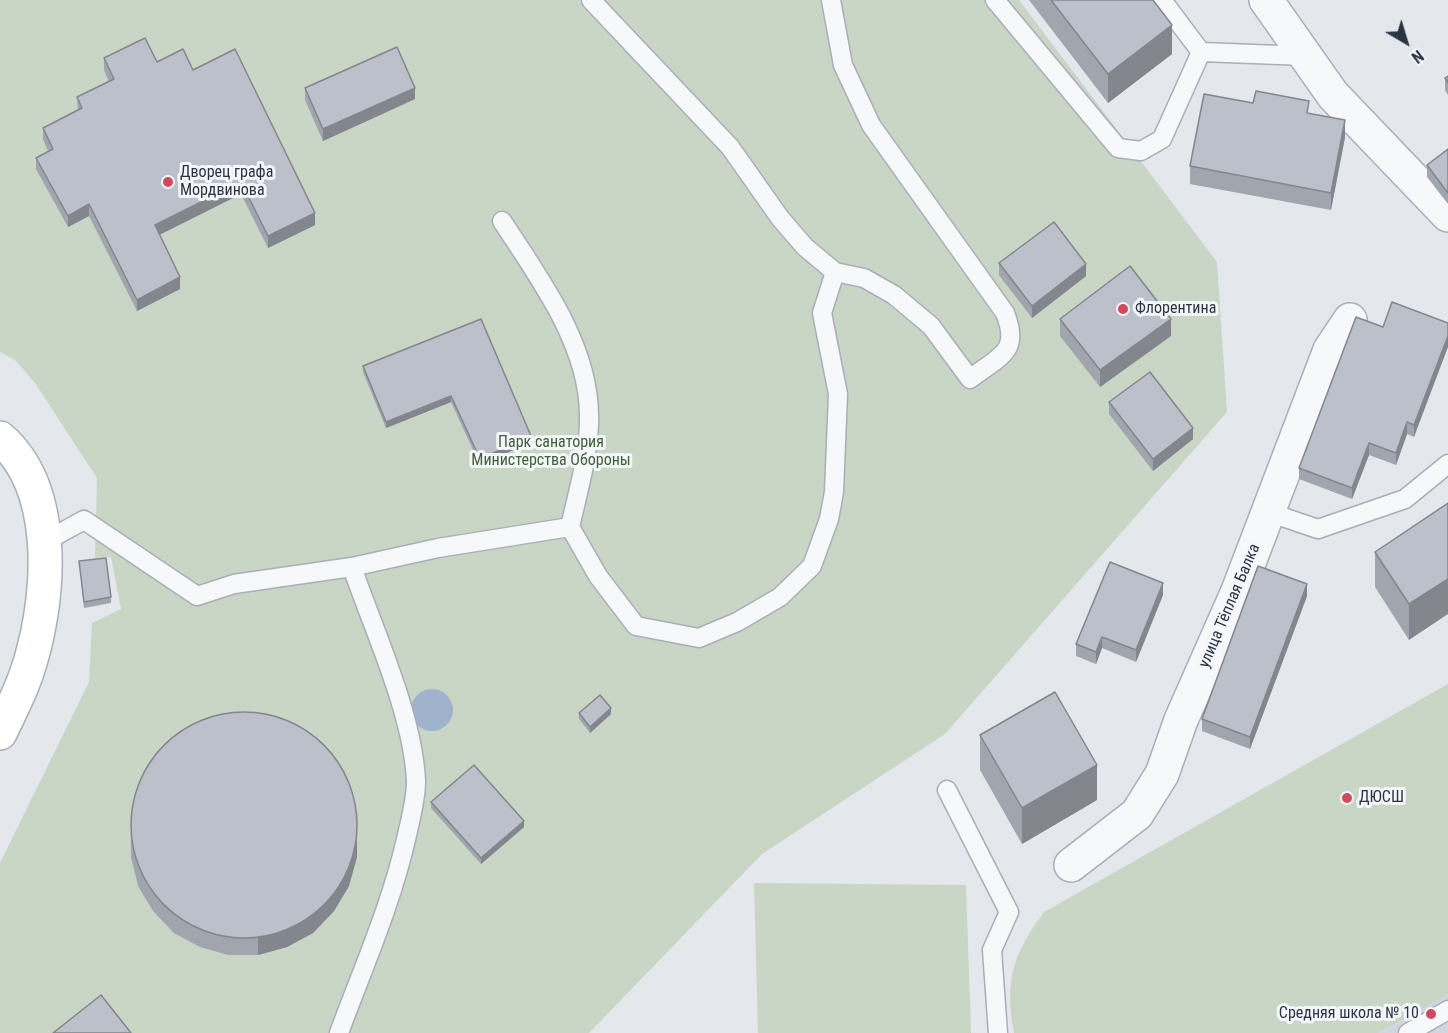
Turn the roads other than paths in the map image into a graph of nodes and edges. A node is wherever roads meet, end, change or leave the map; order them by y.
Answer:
1 (591, 0) edge
2 (831, 0) edge
3 (996, 0) edge
4 (1162, 0) edge
5 (1266, 0) edge
6 (1201, 52) junction
7 (1306, 56) junction
8 (1448, 215) edge
9 (502, 221) dead end
10 (835, 272) junction
11 (1350, 320) dead end
12 (0, 438) edge
13 (1448, 464) edge
14 (1268, 512) junction
15 (570, 527) junction
16 (44, 542) junction
17 (352, 567) junction
18 (0, 733) edge
19 (947, 790) dead end
20 (1071, 865) dead end
21 (1448, 1010) edge
22 (339, 1033) edge
23 (998, 1033) edge
24 (1408, 1033) edge

1 - 10 lane
2 - 10 lane
3 - 6 lane
4 - 6 lane
5 - 7 street
6 - 7 lane
7 - 8 street
9 - 15 lane
10 - 15 lane
11 - 14 street, улица Тёплая Балка
12 - 16 main road
13 - 14 lane
14 - 20 street, улица Тёплая Балка
15 - 17 lane
16 - 17 lane
16 - 18 main road
17 - 22 lane
19 - 23 lane
21 - 24 lane

